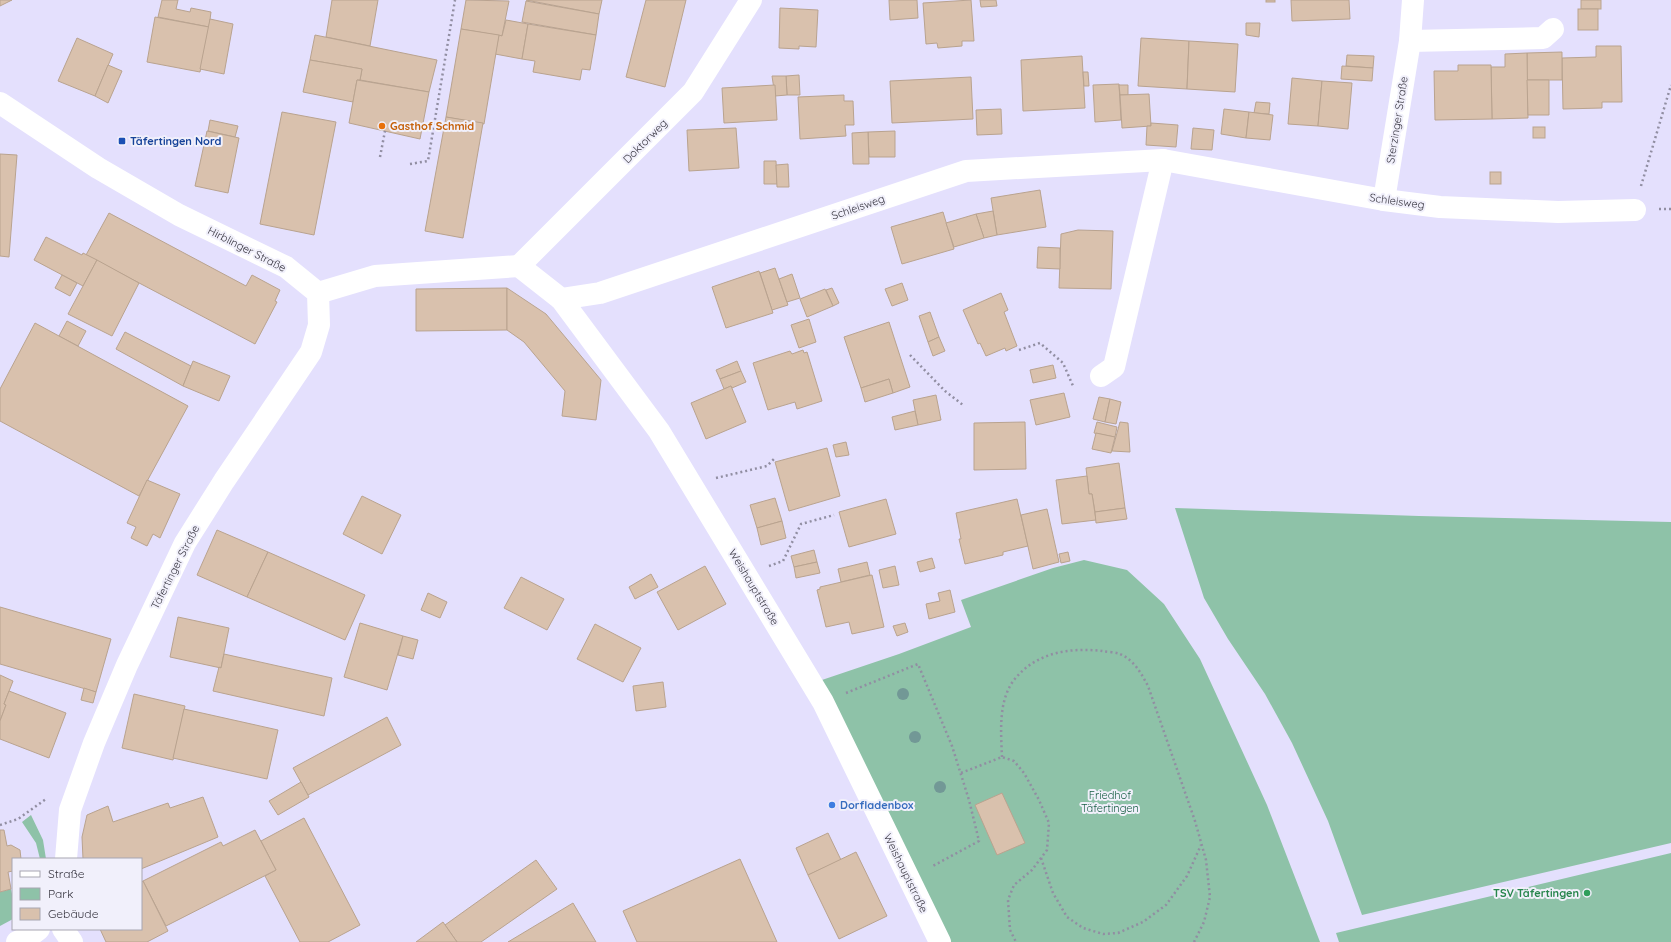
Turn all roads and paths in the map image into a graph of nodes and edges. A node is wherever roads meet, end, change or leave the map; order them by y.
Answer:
1 (455, 0) edge
2 (751, 0) edge
3 (1413, 0) edge
4 (1552, 29) dead end
5 (1410, 40) junction
6 (1671, 85) edge
7 (0, 103) edge
8 (385, 131) dead end
9 (380, 158) dead end
10 (1163, 160) junction
11 (410, 164) dead end
12 (1384, 200) junction
13 (1635, 210) joint
14 (519, 266) junction
15 (318, 293) junction
16 (561, 299) junction
17 (1019, 350) dead end
18 (910, 355) dead end
19 (1101, 376) dead end
20 (1073, 386) dead end
21 (963, 405) dead end
22 (775, 458) dead end
23 (691, 484) junction
24 (834, 514) dead end
25 (746, 573) junction
26 (824, 702) junction
27 (1002, 757) junction
28 (961, 773) junction
29 (46, 799) dead end
30 (0, 825) edge
31 (1201, 845) junction
32 (66, 858) edge
33 (1041, 858) junction
34 (908, 877) junction
35 (38, 930) edge
36 (64, 930) edge
37 (17, 942) edge
38 (72, 942) edge
39 (940, 942) edge
40 (1016, 942) edge
41 (1194, 942) edge

1 - 11 path
2 - 14 street, Doktorweg
3 - 5 street, Sterzinger Straße
4 - 5 street
5 - 12 street, Sterzinger Straße
6 - 13 path
7 - 15 street, Hirblinger Straße
8 - 9 path
10 - 12 street, Schleisweg
10 - 16 street, Schleisweg
10 - 19 street
12 - 13 street, Schleisweg
14 - 15 street
14 - 16 street, Weishauptstraße
15 - 32 street, Täfertinger Straße
16 - 23 street, Weishauptstraße
17 - 20 path
18 - 21 path
22 - 23 path
23 - 25 street, Weishauptstraße
24 - 25 path
25 - 26 street, Weishauptstraße
26 - 28 path
26 - 34 street, Weishauptstraße
27 - 28 path
27 - 31 path
27 - 33 path
28 - 34 path
29 - 30 path
31 - 33 path
31 - 41 path
33 - 40 path
34 - 39 street, Weishauptstraße
35 - 37 street
36 - 38 street

